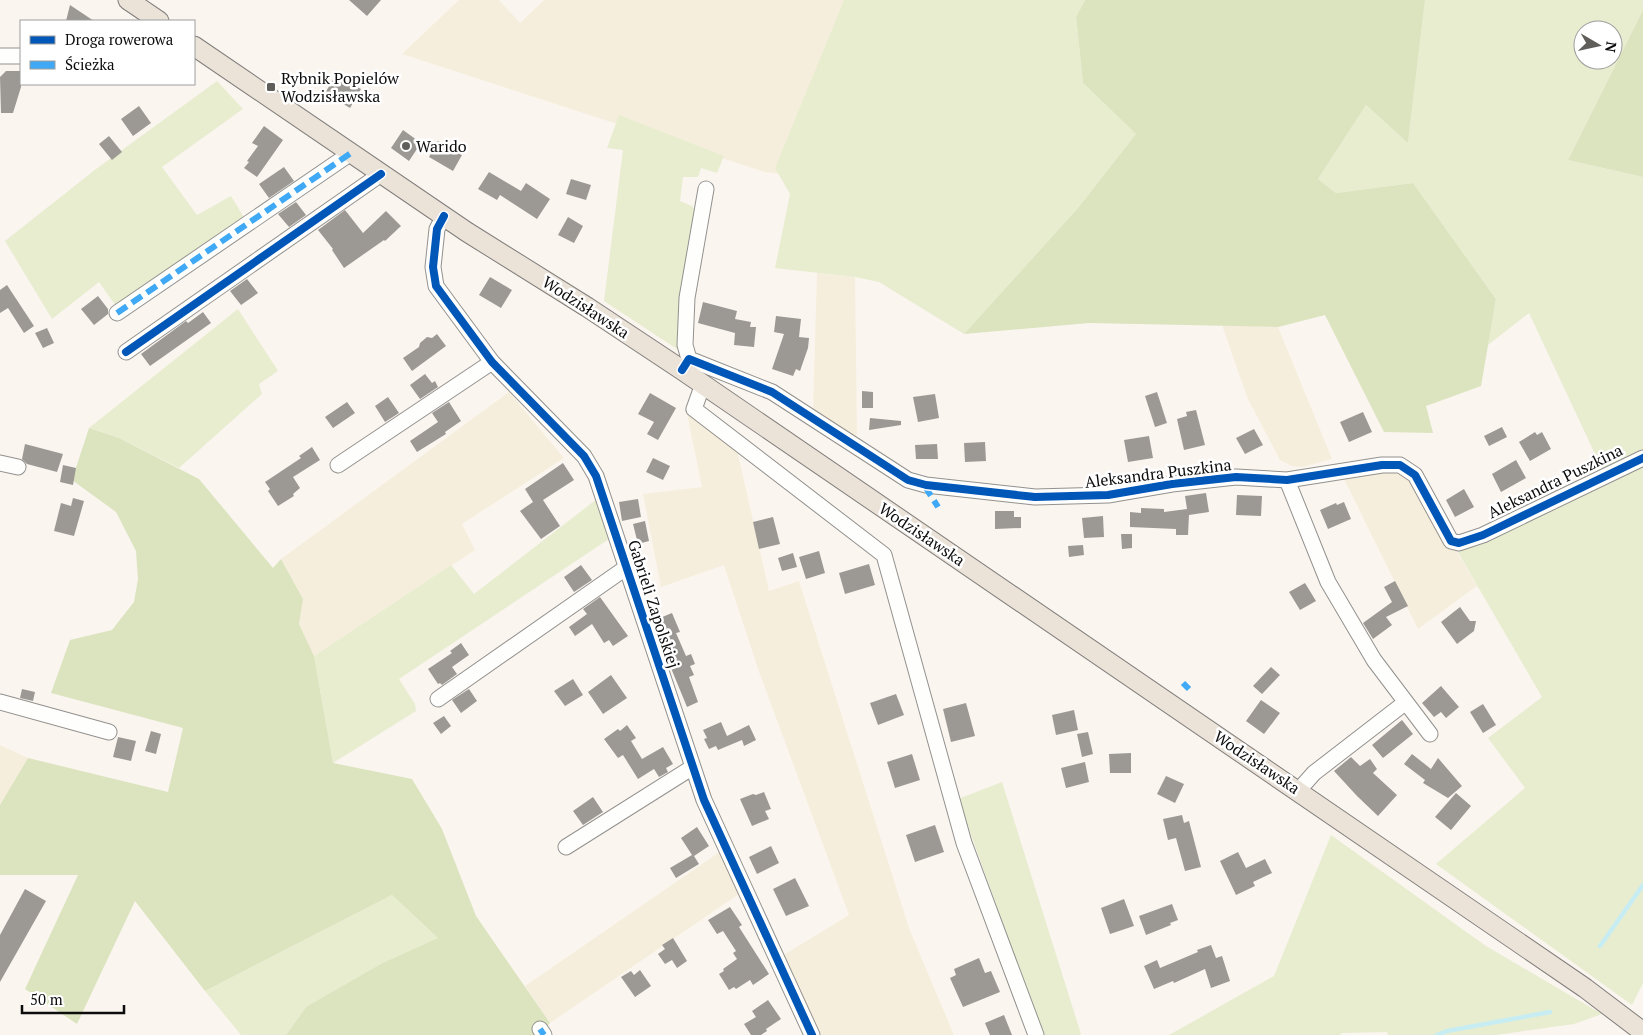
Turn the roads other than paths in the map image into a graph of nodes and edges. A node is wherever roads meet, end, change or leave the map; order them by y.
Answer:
1 (128, 0) edge
2 (157, 20) edge
3 (195, 47) edge
4 (0, 56) edge
5 (20, 56) edge
6 (351, 153) junction
7 (381, 174) junction
8 (706, 190) dead end
9 (444, 216) junction
10 (117, 313) dead end
11 (126, 352) dead end
12 (492, 362) junction
13 (685, 364) junction
14 (703, 384) junction
15 (1643, 458) edge
16 (0, 463) edge
17 (338, 465) dead end
18 (18, 467) dead end
19 (1287, 480) junction
20 (627, 567) junction
21 (438, 700) dead end
22 (0, 702) edge
23 (1406, 702) junction
24 (109, 732) dead end
25 (1430, 734) dead end
26 (693, 768) junction
27 (1298, 790) junction
28 (566, 847) dead end
29 (1643, 1032) edge
30 (812, 1035) edge
31 (1036, 1035) edge

1 - 2 main road
3 - 6 main road, Wodzisławska
4 - 5 street
6 - 7 main road, Wodzisławska
6 - 10 street
7 - 9 main road, Wodzisławska
7 - 11 street
8 - 13 street
9 - 12 street, Gabrieli Zapolskiej
9 - 13 main road, Wodzisławska
12 - 17 street
12 - 20 street, Gabrieli Zapolskiej
13 - 14 main road, Wodzisławska
13 - 19 street, Aleksandra Puszkina
14 - 27 main road, Wodzisławska
14 - 31 street
15 - 19 street, Aleksandra Puszkina
16 - 18 street
19 - 23 street
20 - 21 street
20 - 26 street, Gabrieli Zapolskiej
22 - 24 street
23 - 25 street
23 - 27 street
26 - 28 street
26 - 30 street, Gabrieli Zapolskiej
27 - 29 main road, Wodzisławska

